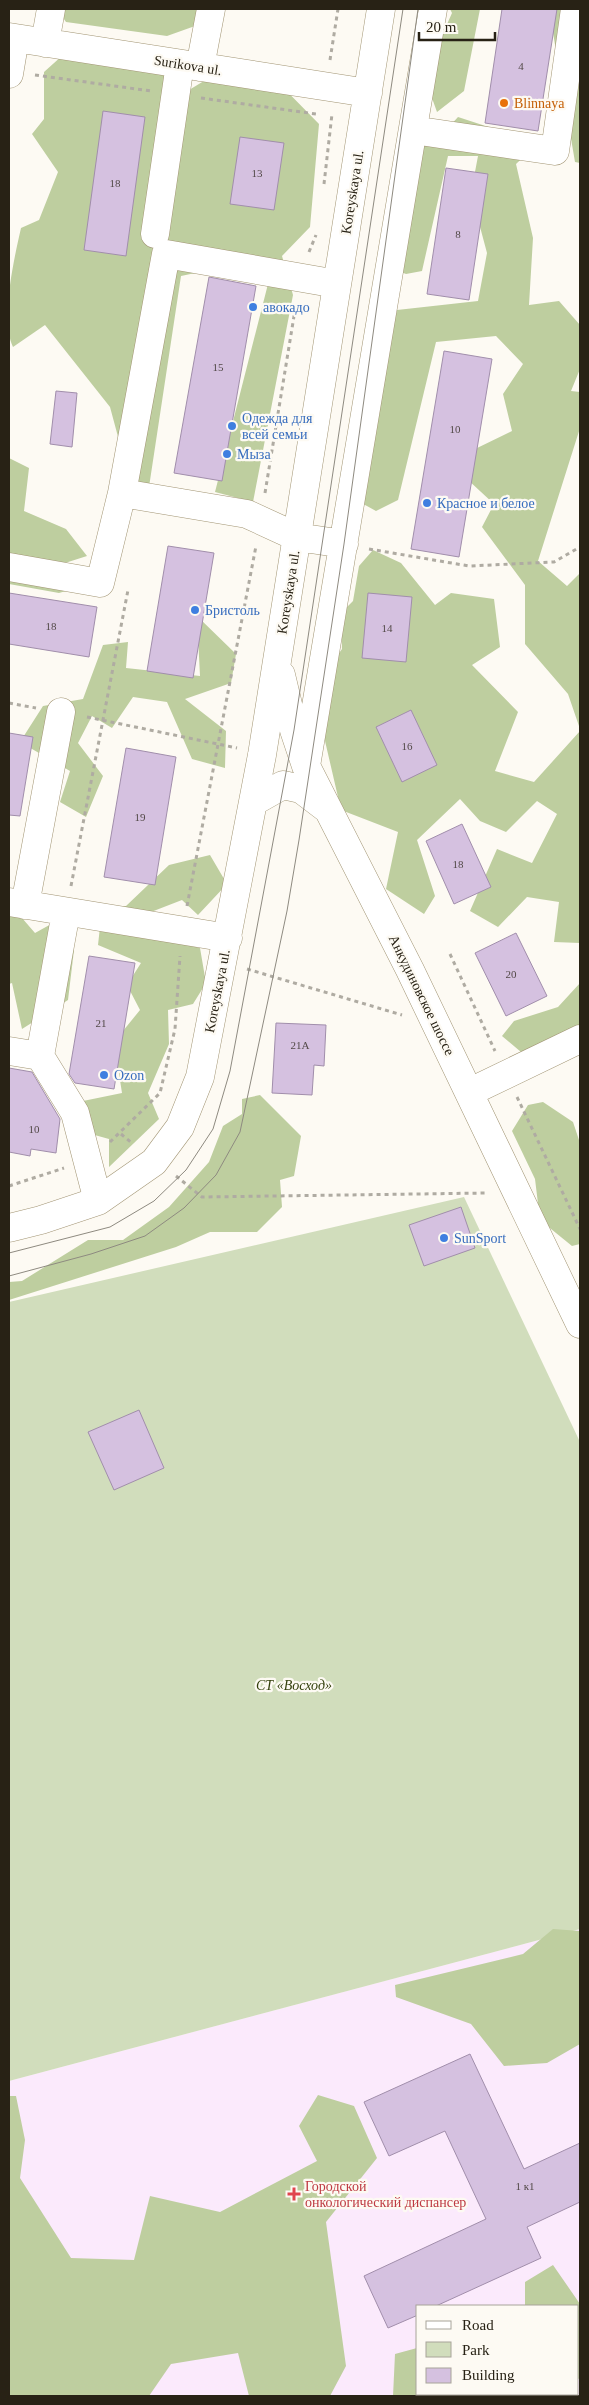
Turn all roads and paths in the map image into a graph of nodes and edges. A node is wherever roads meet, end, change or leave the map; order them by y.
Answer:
1 (51, 9) edge
2 (211, 9) edge
3 (338, 9) edge
4 (381, 9) edge
5 (434, 9) edge
6 (575, 9) edge
7 (12, 38) edge
8 (46, 43) junction
9 (190, 65) junction
10 (9, 74) edge
11 (332, 87) junction
12 (368, 93) junction
13 (413, 130) junction
14 (323, 191) dead end
15 (318, 228) dead end
16 (155, 234) dead end
17 (300, 277) junction
18 (337, 284) junction
19 (122, 493) junction
20 (261, 521) junction
21 (297, 537) junction
22 (344, 544) junction
23 (580, 547) edge
24 (9, 567) edge
25 (129, 584) dead end
26 (278, 661) junction
27 (9, 702) edge
28 (61, 712) junction
29 (103, 720) junction
30 (218, 742) junction
31 (262, 755) junction
32 (306, 766) junction
33 (253, 802) junction
34 (329, 811) junction
35 (17, 904) edge
36 (66, 912) junction
37 (182, 931) junction
38 (226, 949) junction
39 (403, 1015) dead end
40 (580, 1039) edge
41 (9, 1051) edge
42 (40, 1056) junction
43 (470, 1092) junction
44 (120, 1134) junction
45 (87, 1160) junction
46 (154, 1162) junction
47 (9, 1186) edge
48 (495, 1193) dead end
49 (98, 1201) junction
50 (9, 1228) edge
51 (580, 1324) edge

1 - 8 street
2 - 9 street
3 - 11 path
4 - 12 street, Koreyskaya ul.
5 - 13 street
6 - 13 street
7 - 8 street, Surikova ul.
7 - 10 street
8 - 9 street, Surikova ul.
9 - 11 street, Surikova ul.
9 - 16 street
11 - 12 street, Surikova ul.
11 - 14 path
12 - 18 street, Koreyskaya ul.
13 - 22 street
15 - 17 path
17 - 18 street
17 - 19 street
17 - 20 path
18 - 21 street, Koreyskaya ul.
19 - 20 street
19 - 24 street
20 - 21 street
20 - 30 path
21 - 22 street
21 - 26 street, Koreyskaya ul.
22 - 23 path
22 - 32 street
25 - 29 path
26 - 31 street, Koreyskaya ul.
26 - 32 street, Анкудиновское шоссе
27 - 28 path
28 - 29 path
28 - 35 street
29 - 30 path
29 - 36 path
30 - 31 path
30 - 37 path
31 - 33 street, Koreyskaya ul.
32 - 34 street, Анкудиновское шоссе
33 - 34 street
33 - 38 street, Koreyskaya ul.
34 - 43 street, Анкудиновское шоссе
35 - 36 street
36 - 37 street
36 - 42 street
37 - 38 street
37 - 44 path
38 - 39 path
38 - 46 street, Koreyskaya ul.
40 - 43 street
41 - 42 street
42 - 45 street
43 - 51 street, Анкудиновское шоссе
44 - 45 path
44 - 46 path
45 - 47 path
45 - 49 street
46 - 48 path
46 - 49 street, Koreyskaya ul.
49 - 50 street, Koreyskaya ul.

